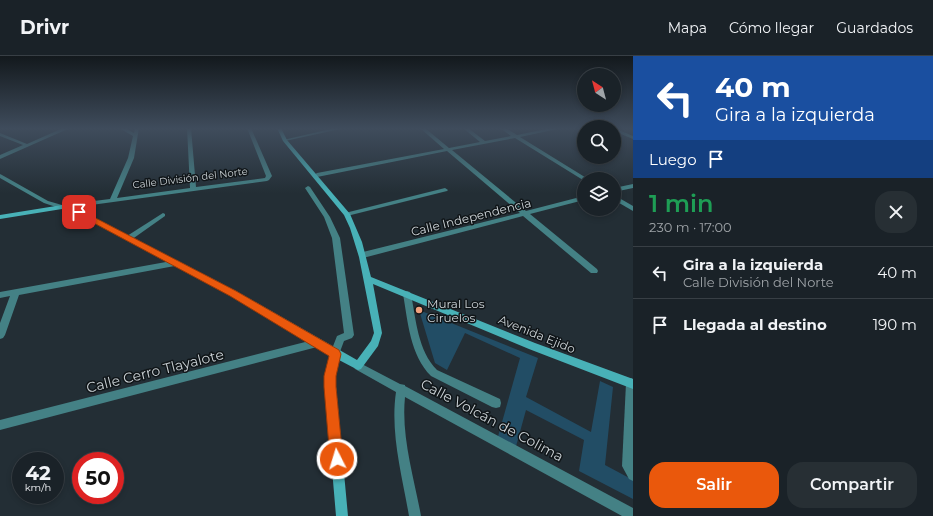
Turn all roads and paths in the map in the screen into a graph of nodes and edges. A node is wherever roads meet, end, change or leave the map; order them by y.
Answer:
1 (16, 149) edge
2 (133, 149) edge
3 (190, 149) edge
4 (258, 149) edge
5 (294, 149) edge
6 (536, 149) edge
7 (449, 150) joint
8 (0, 157) edge
9 (577, 174) edge
10 (317, 175) junction
11 (0, 176) edge
12 (633, 186) edge
13 (308, 188) dead end
14 (193, 189) junction
15 (621, 189) edge
16 (445, 190) dead end
17 (114, 200) junction
18 (577, 200) edge
19 (621, 201) edge
20 (62, 207) junction
21 (633, 209) edge
22 (347, 214) junction
23 (163, 215) dead end
24 (525, 215) junction
25 (0, 217) edge
26 (129, 238) junction
27 (363, 256) junction
28 (177, 263) junction
29 (594, 271) dead end
30 (367, 278) junction
31 (16, 292) junction
32 (407, 294) junction
33 (0, 295) edge
34 (0, 335) edge
35 (317, 343) junction
36 (335, 354) junction
37 (358, 366) junction
38 (632, 383) edge
39 (401, 388) junction
40 (496, 403) dead end
41 (0, 425) edge
42 (633, 475) edge
43 (633, 515) edge
44 (342, 516) edge
45 (415, 516) edge

1 - 8 street
2 - 17 street
3 - 14 street
4 - 14 street, Calle División del Norte
5 - 10 street
6 - 9 street
7 - 10 street
7 - 24 street
10 - 22 street
11 - 20 street
12 - 15 street
13 - 36 street
14 - 17 street, Calle División del Norte
16 - 22 street
17 - 20 street, Calle División del Norte
18 - 24 street, Calle Independencia
19 - 21 street
20 - 25 street
20 - 26 street
22 - 27 street
23 - 26 street
24 - 27 street, Calle Independencia
24 - 29 street
26 - 28 street
27 - 30 street
28 - 31 street
28 - 35 street
30 - 32 street, Avenida Ejido
30 - 37 street
31 - 33 street
31 - 34 street
32 - 38 street, Avenida Ejido
32 - 40 street
35 - 36 street
35 - 41 street, Calle Cerro Tlayalote
36 - 37 street, Calle Volcán de Colima
36 - 44 street
37 - 39 street, Calle Volcán de Colima
38 - 42 street
39 - 43 street, Calle Volcán de Colima
39 - 45 street

